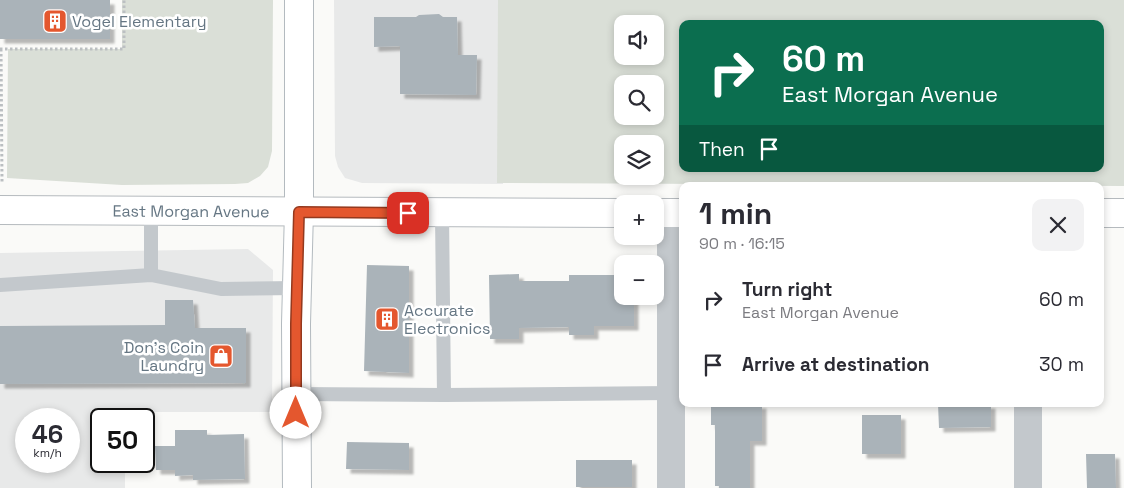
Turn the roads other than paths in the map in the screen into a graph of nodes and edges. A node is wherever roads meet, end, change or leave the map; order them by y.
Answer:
1 (299, 0) edge
2 (0, 210) edge
3 (151, 211) junction
4 (299, 212) junction
5 (442, 213) junction
6 (614, 213) edge
7 (670, 213) edge
8 (1104, 213) edge
9 (1124, 213) edge
10 (152, 275) junction
11 (0, 285) edge
12 (297, 288) junction
13 (671, 393) junction
14 (296, 394) junction
15 (444, 395) junction
16 (1028, 407) edge
17 (297, 488) edge
18 (671, 488) edge
19 (1028, 488) edge

1 - 4 main road
2 - 3 main road, East Morgan Avenue
3 - 4 main road, East Morgan Avenue
3 - 10 lane
4 - 5 main road, East Morgan Avenue
4 - 12 main road
5 - 6 main road, East Morgan Avenue
5 - 15 lane
7 - 13 street
8 - 9 main road
10 - 11 lane
10 - 12 lane
12 - 14 main road
13 - 15 lane
13 - 18 street
14 - 15 lane
14 - 17 main road
16 - 19 street

